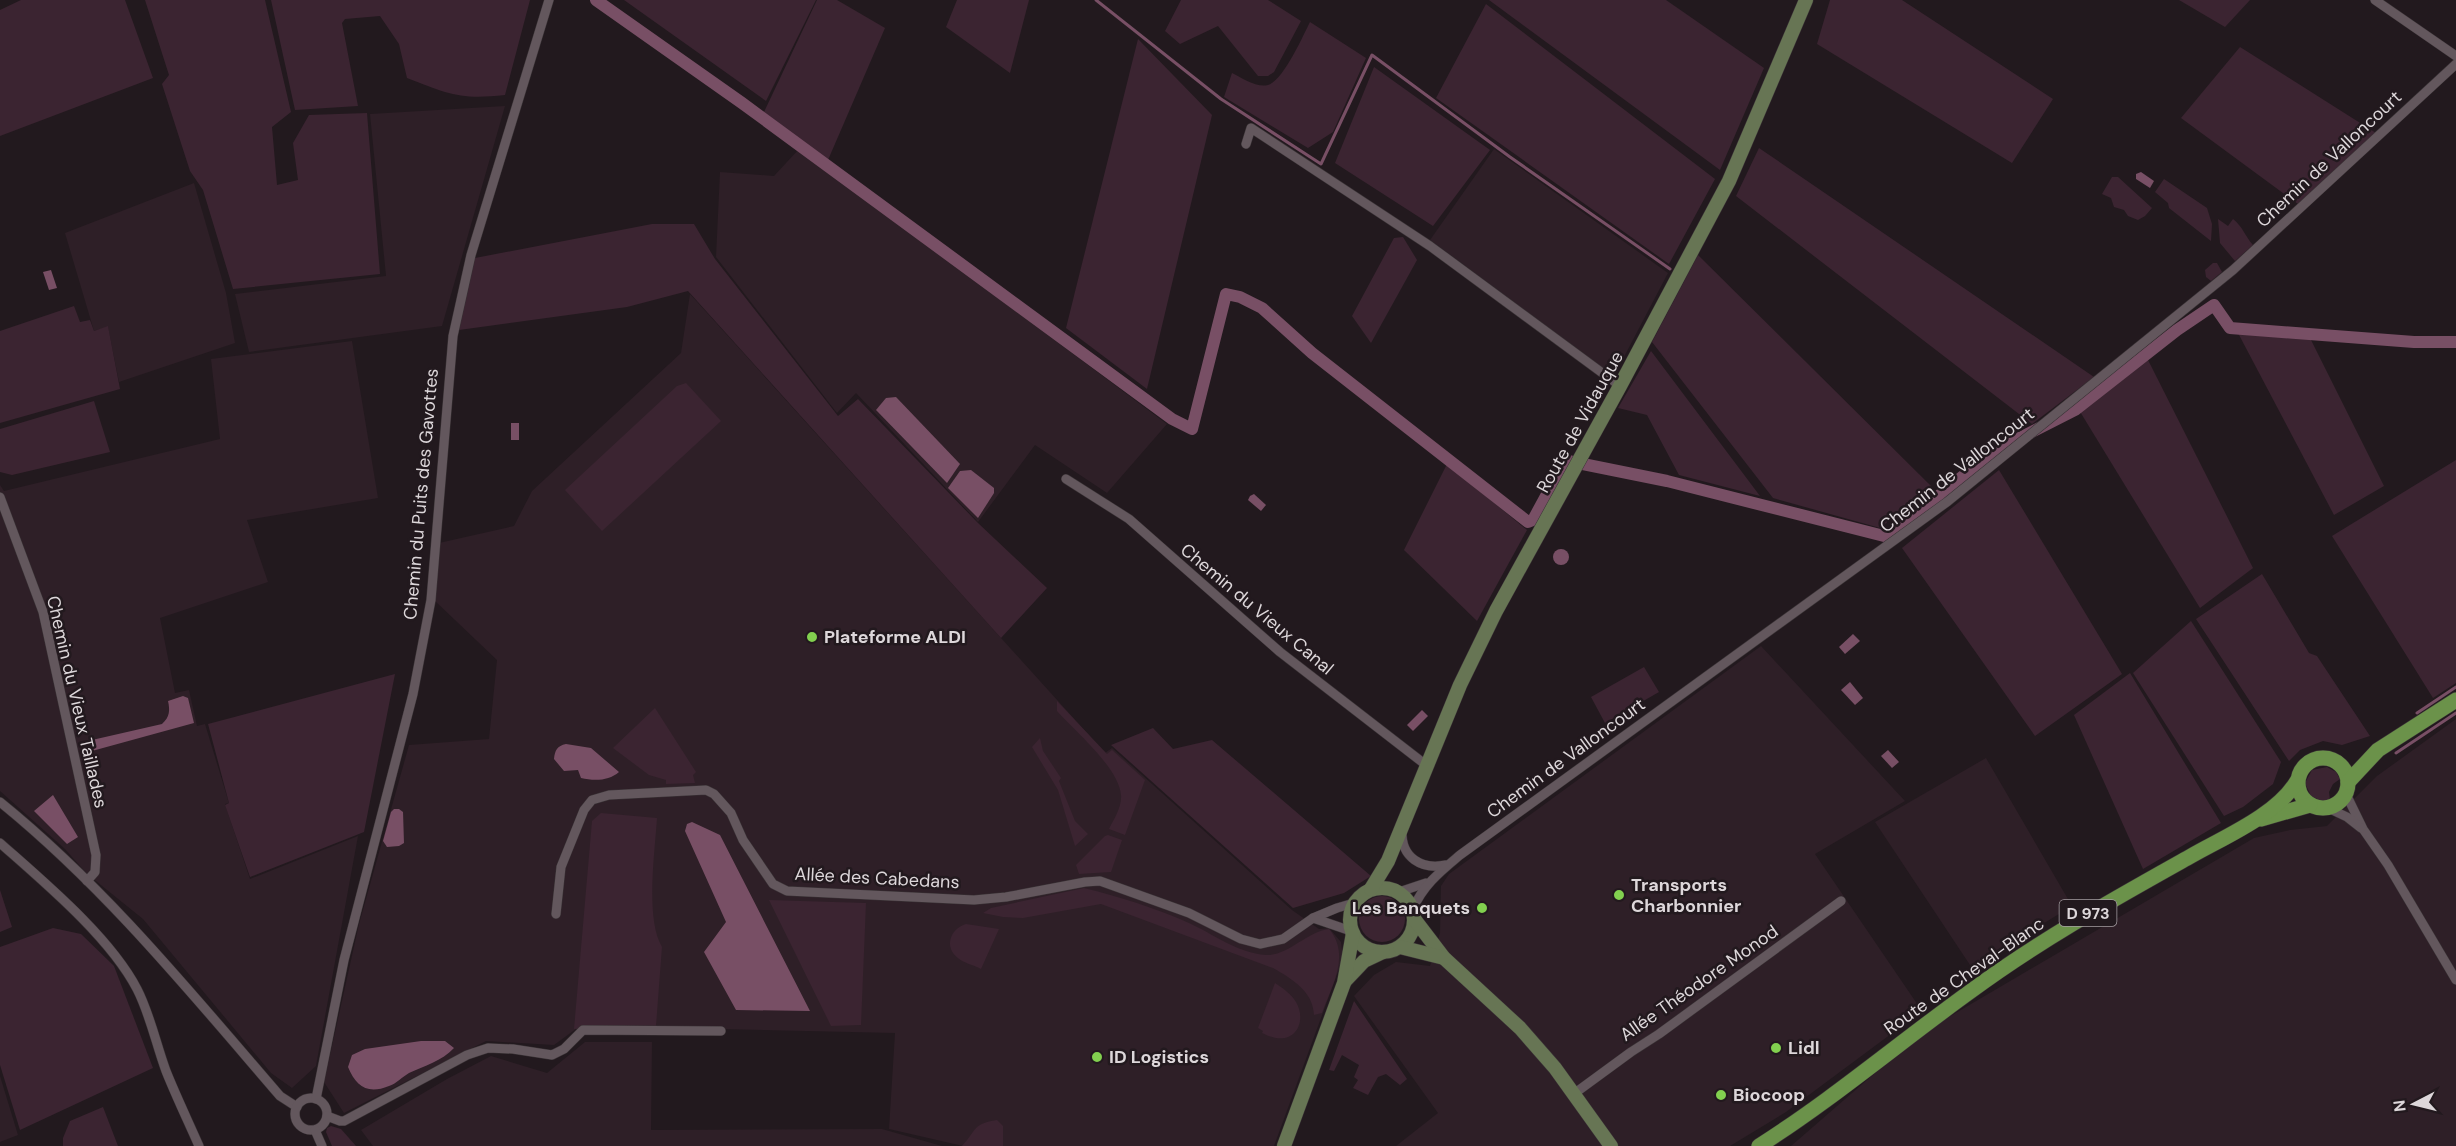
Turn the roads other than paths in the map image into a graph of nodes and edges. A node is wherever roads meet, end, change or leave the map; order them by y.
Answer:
1 (549, 0) edge
2 (1806, 0) edge
3 (2375, 0) edge
4 (2456, 56) edge
5 (2456, 64) edge
6 (1246, 144) dead end
7 (1620, 386) junction
8 (1066, 479) dead end
9 (0, 497) edge
10 (2456, 700) edge
11 (2378, 750) junction
12 (2336, 762) junction
13 (1426, 765) junction
14 (2297, 781) junction
15 (2347, 788) junction
16 (0, 802) edge
17 (2310, 806) junction
18 (2328, 808) junction
19 (2253, 821) junction
20 (1402, 824) junction
21 (2363, 829) junction
22 (0, 843) edge
23 (1388, 861) junction
24 (1449, 865) junction
25 (87, 881) junction
26 (1428, 882) junction
27 (1371, 889) junction
28 (1397, 891) junction
29 (1841, 901) dead end
30 (1354, 903) junction
31 (556, 914) dead end
32 (1414, 914) junction
33 (1313, 918) junction
34 (1352, 932) junction
35 (1400, 947) junction
36 (1383, 952) junction
37 (1444, 958) junction
38 (2456, 980) edge
39 (1344, 983) junction
40 (721, 1031) dead end
41 (1575, 1093) junction
42 (316, 1100) junction
43 (297, 1107) junction
44 (327, 1116) junction
45 (1799, 1121) junction
46 (315, 1130) junction
47 (199, 1146) edge
48 (322, 1146) edge
49 (1284, 1146) edge
50 (1611, 1146) edge
51 (1759, 1146) edge
52 (1773, 1146) edge

1 - 42 street, Chemin du Puits des Gavottes
2 - 7 street, Route de Vidauque
3 - 4 street
5 - 24 street, Chemin de Valloncourt
6 - 7 street
7 - 13 street, Route de Vidauque
8 - 13 street, Chemin du Vieux Canal
9 - 25 street, Chemin du Vieux Taillades
10 - 11 main road
11 - 12 main road
11 - 15 main road
12 - 14 main road
12 - 15 main road
13 - 20 street, Route de Vidauque
14 - 17 main road
14 - 19 main road, Route de Cheval-Blanc / D 973
15 - 18 main road
15 - 21 street
16 - 25 street
17 - 18 main road
17 - 19 main road, Route de Cheval-Blanc / D 973
18 - 21 street
19 - 45 main road, Route de Cheval-Blanc / D 973
20 - 23 street, Route de Vidauque
20 - 24 street
21 - 38 street
22 - 47 street
23 - 27 street, Route de Vidauque
23 - 28 street
24 - 26 street, Chemin de Valloncourt
25 - 43 street
26 - 28 street, Chemin de Valloncourt
26 - 32 street, Chemin de Valloncourt
27 - 28 street
27 - 30 street
28 - 32 street
29 - 41 street, Allée Théodore Monod
30 - 33 street
30 - 34 street
31 - 33 street, Allée des Cabedans
32 - 35 street
32 - 37 street
33 - 34 street
34 - 36 street
34 - 39 street
35 - 36 street
35 - 37 street
36 - 39 street
37 - 41 street
39 - 49 street
40 - 44 street
41 - 50 street
42 - 43 street
42 - 44 street
43 - 46 street
44 - 46 street
45 - 51 main road, D 973
45 - 52 main road, D 973
46 - 48 street

